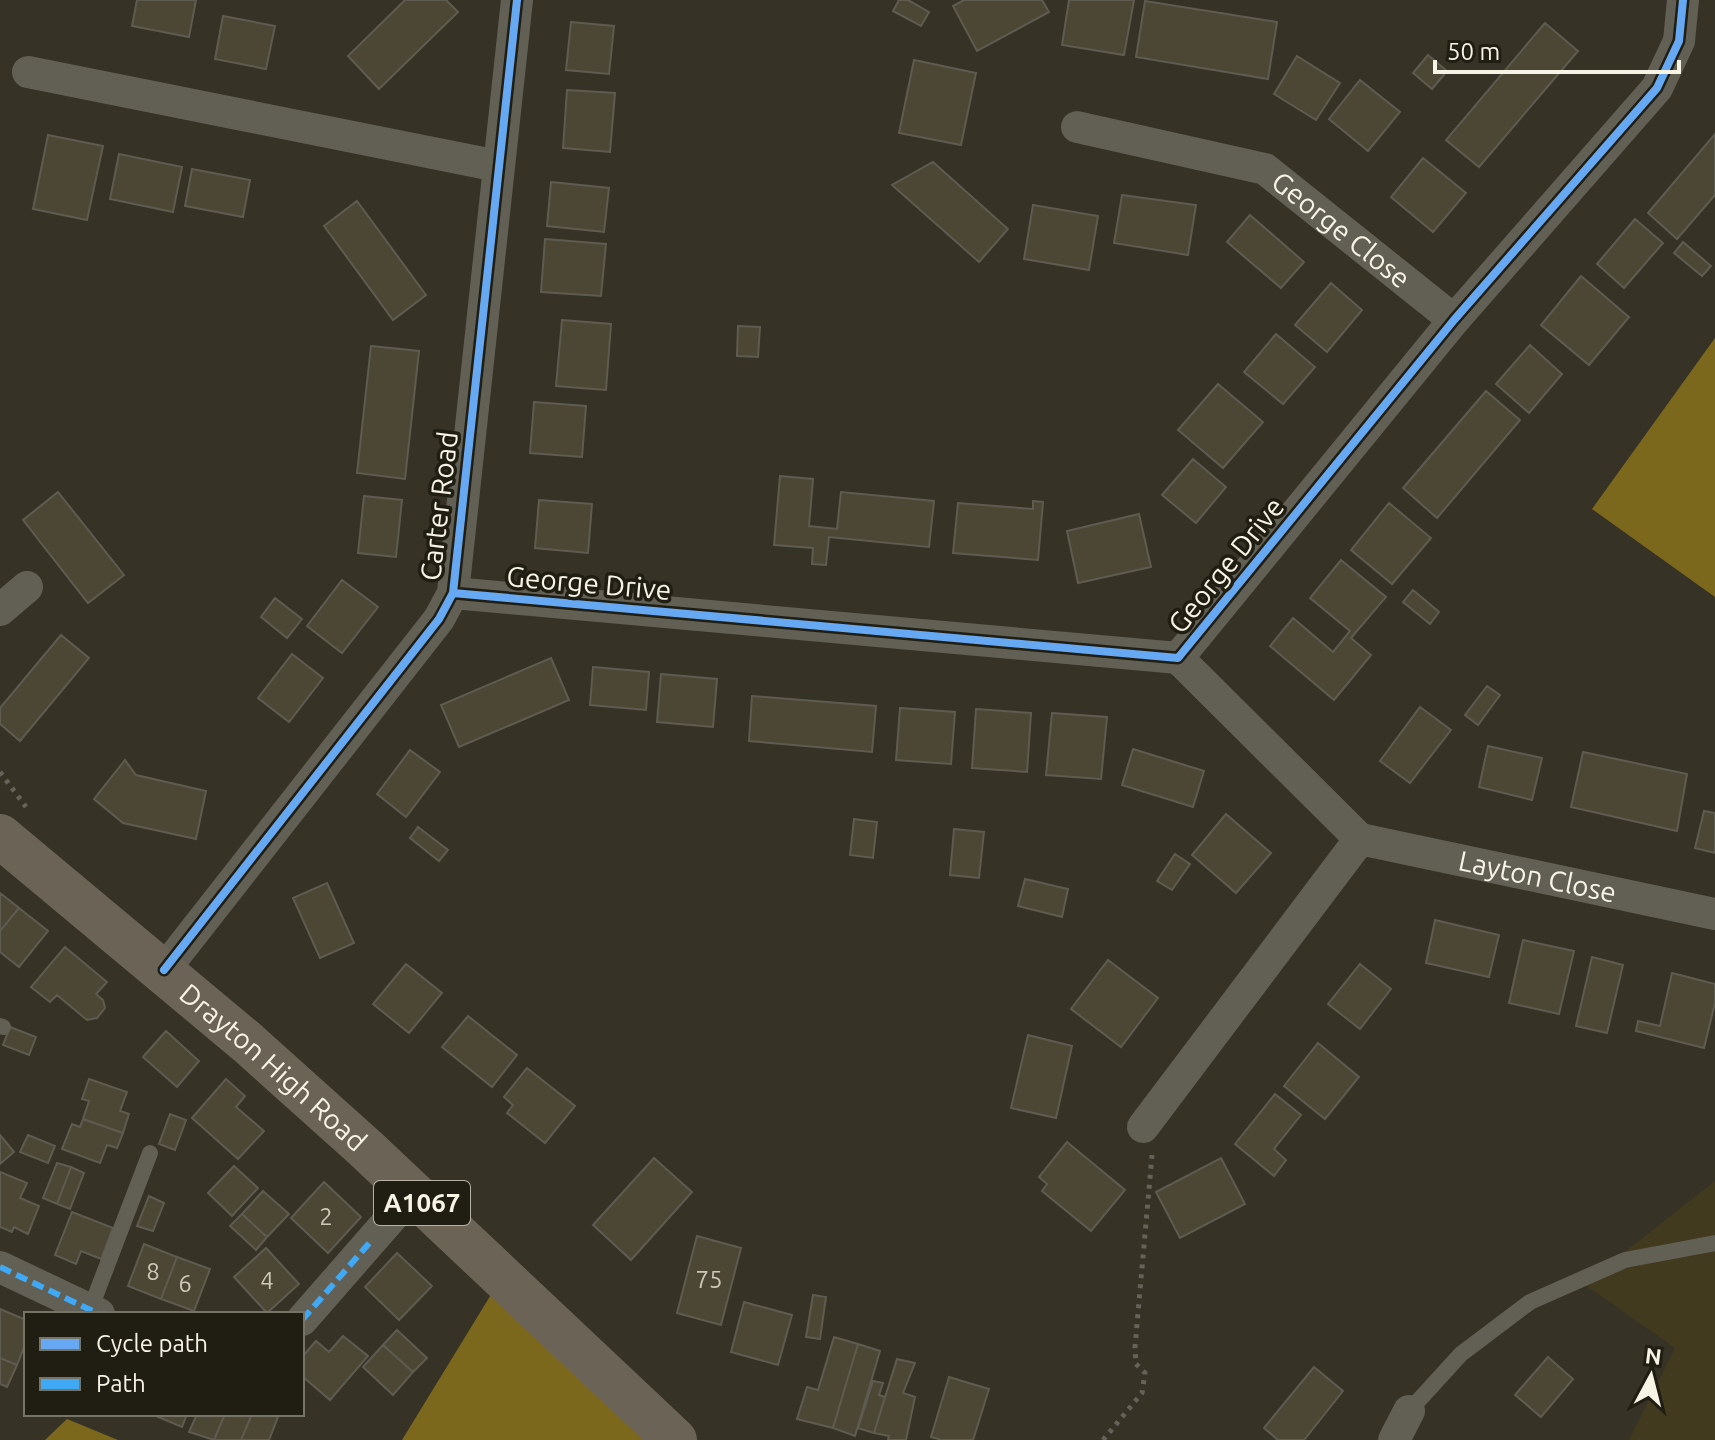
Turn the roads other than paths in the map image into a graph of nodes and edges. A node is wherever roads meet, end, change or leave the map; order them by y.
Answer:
1 (517, 0) edge
2 (1683, 0) edge
3 (28, 72) dead end
4 (1077, 127) dead end
5 (498, 166) junction
6 (1454, 320) junction
7 (27, 587) dead end
8 (453, 593) junction
9 (0, 610) edge
10 (1178, 658) junction
11 (15, 824) edge
12 (1360, 839) junction
13 (1715, 914) edge
14 (164, 970) junction
15 (1143, 1127) road end
16 (150, 1153) dead end
17 (412, 1194) junction
18 (1715, 1243) edge
19 (0, 1267) edge
20 (94, 1312) edge
21 (304, 1318) edge
22 (1409, 1411) joint
23 (675, 1440) edge
24 (1394, 1440) edge

1 - 5 street, Carter Road
2 - 6 street, George Drive
3 - 5 street
4 - 6 street, George Close
5 - 8 street, Carter Road
6 - 10 street, George Drive
7 - 9 street
8 - 10 street, George Drive
8 - 14 street, Carter Road
10 - 12 street
11 - 14 main road, Drayton High Road / A1067
12 - 13 street, Layton Close
12 - 15 street
14 - 17 main road, Drayton High Road / A1067
16 - 20 lane
17 - 21 street
17 - 23 main road, Drayton High Road / A1067
18 - 22 lane
19 - 20 street
22 - 24 street

